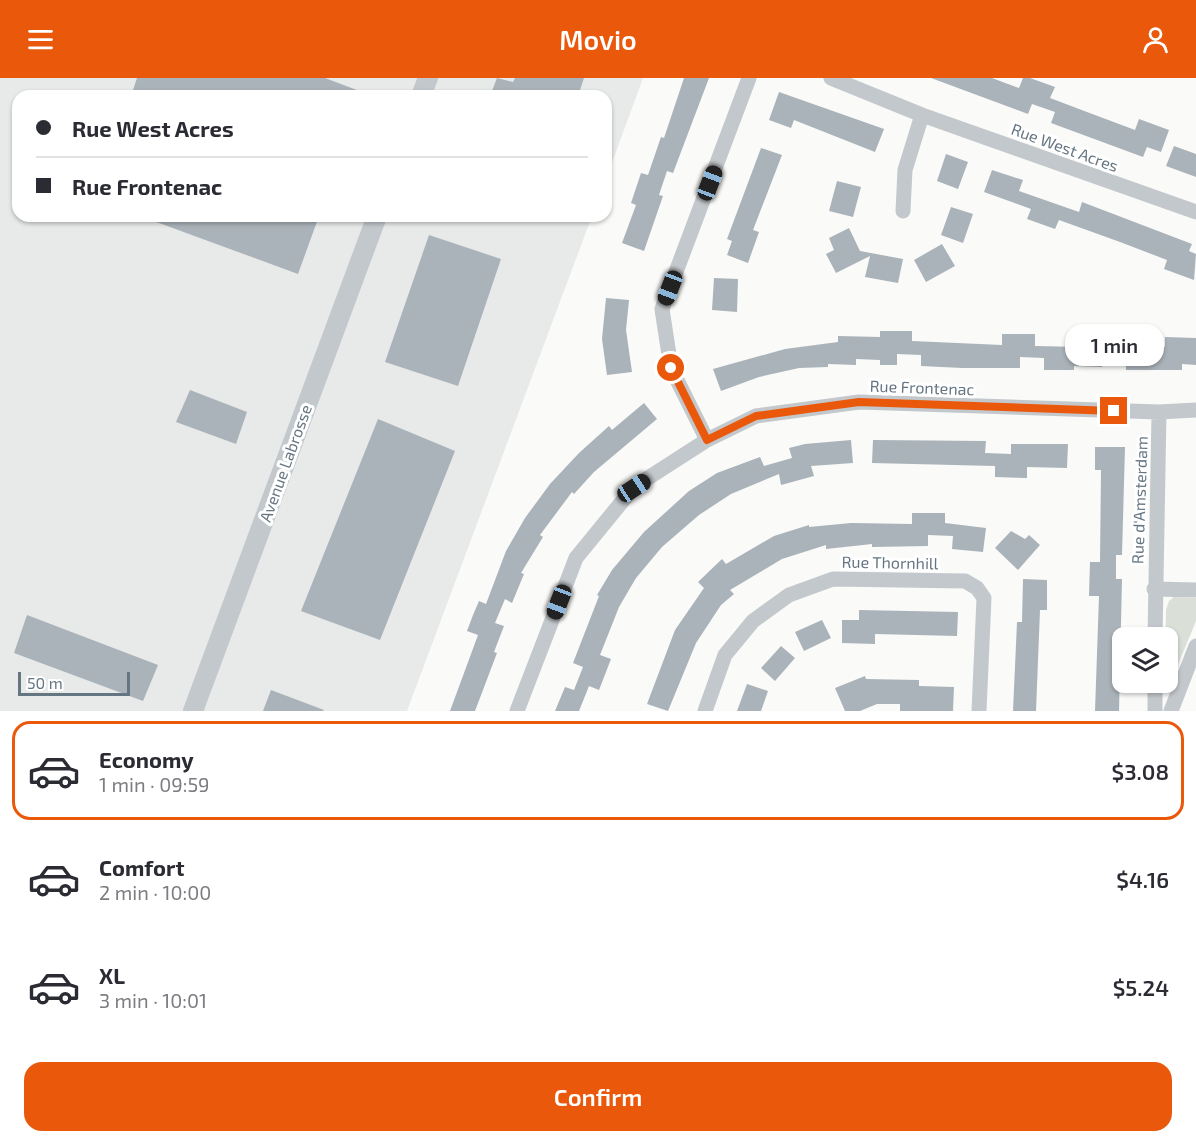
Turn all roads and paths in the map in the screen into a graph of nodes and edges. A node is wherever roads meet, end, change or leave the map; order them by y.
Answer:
1 (749, 78) edge
2 (831, 78) edge
3 (922, 115) junction
4 (903, 211) dead end
5 (1196, 212) edge
6 (375, 222) edge
7 (1196, 410) edge
8 (1159, 412) junction
9 (707, 440) junction
10 (1154, 589) junction
11 (1196, 590) edge
12 (1155, 627) edge
13 (1196, 646) edge
14 (1155, 693) edge
15 (193, 711) edge
16 (517, 711) edge
17 (705, 711) edge
18 (979, 711) edge
19 (1155, 711) edge
20 (1171, 711) edge

1 - 9 street
2 - 3 street, Rue West Acres
3 - 4 street
3 - 5 street, Rue West Acres
6 - 15 street, Avenue Labrosse
7 - 8 street, Rue Frontenac
8 - 9 street, Rue Frontenac
8 - 10 street, Rue d'Amsterdam
9 - 16 street, Rue Frontenac
10 - 11 street
10 - 12 street, Rue d'Amsterdam
13 - 20 street
14 - 19 street
17 - 18 street, Rue Thornhill

